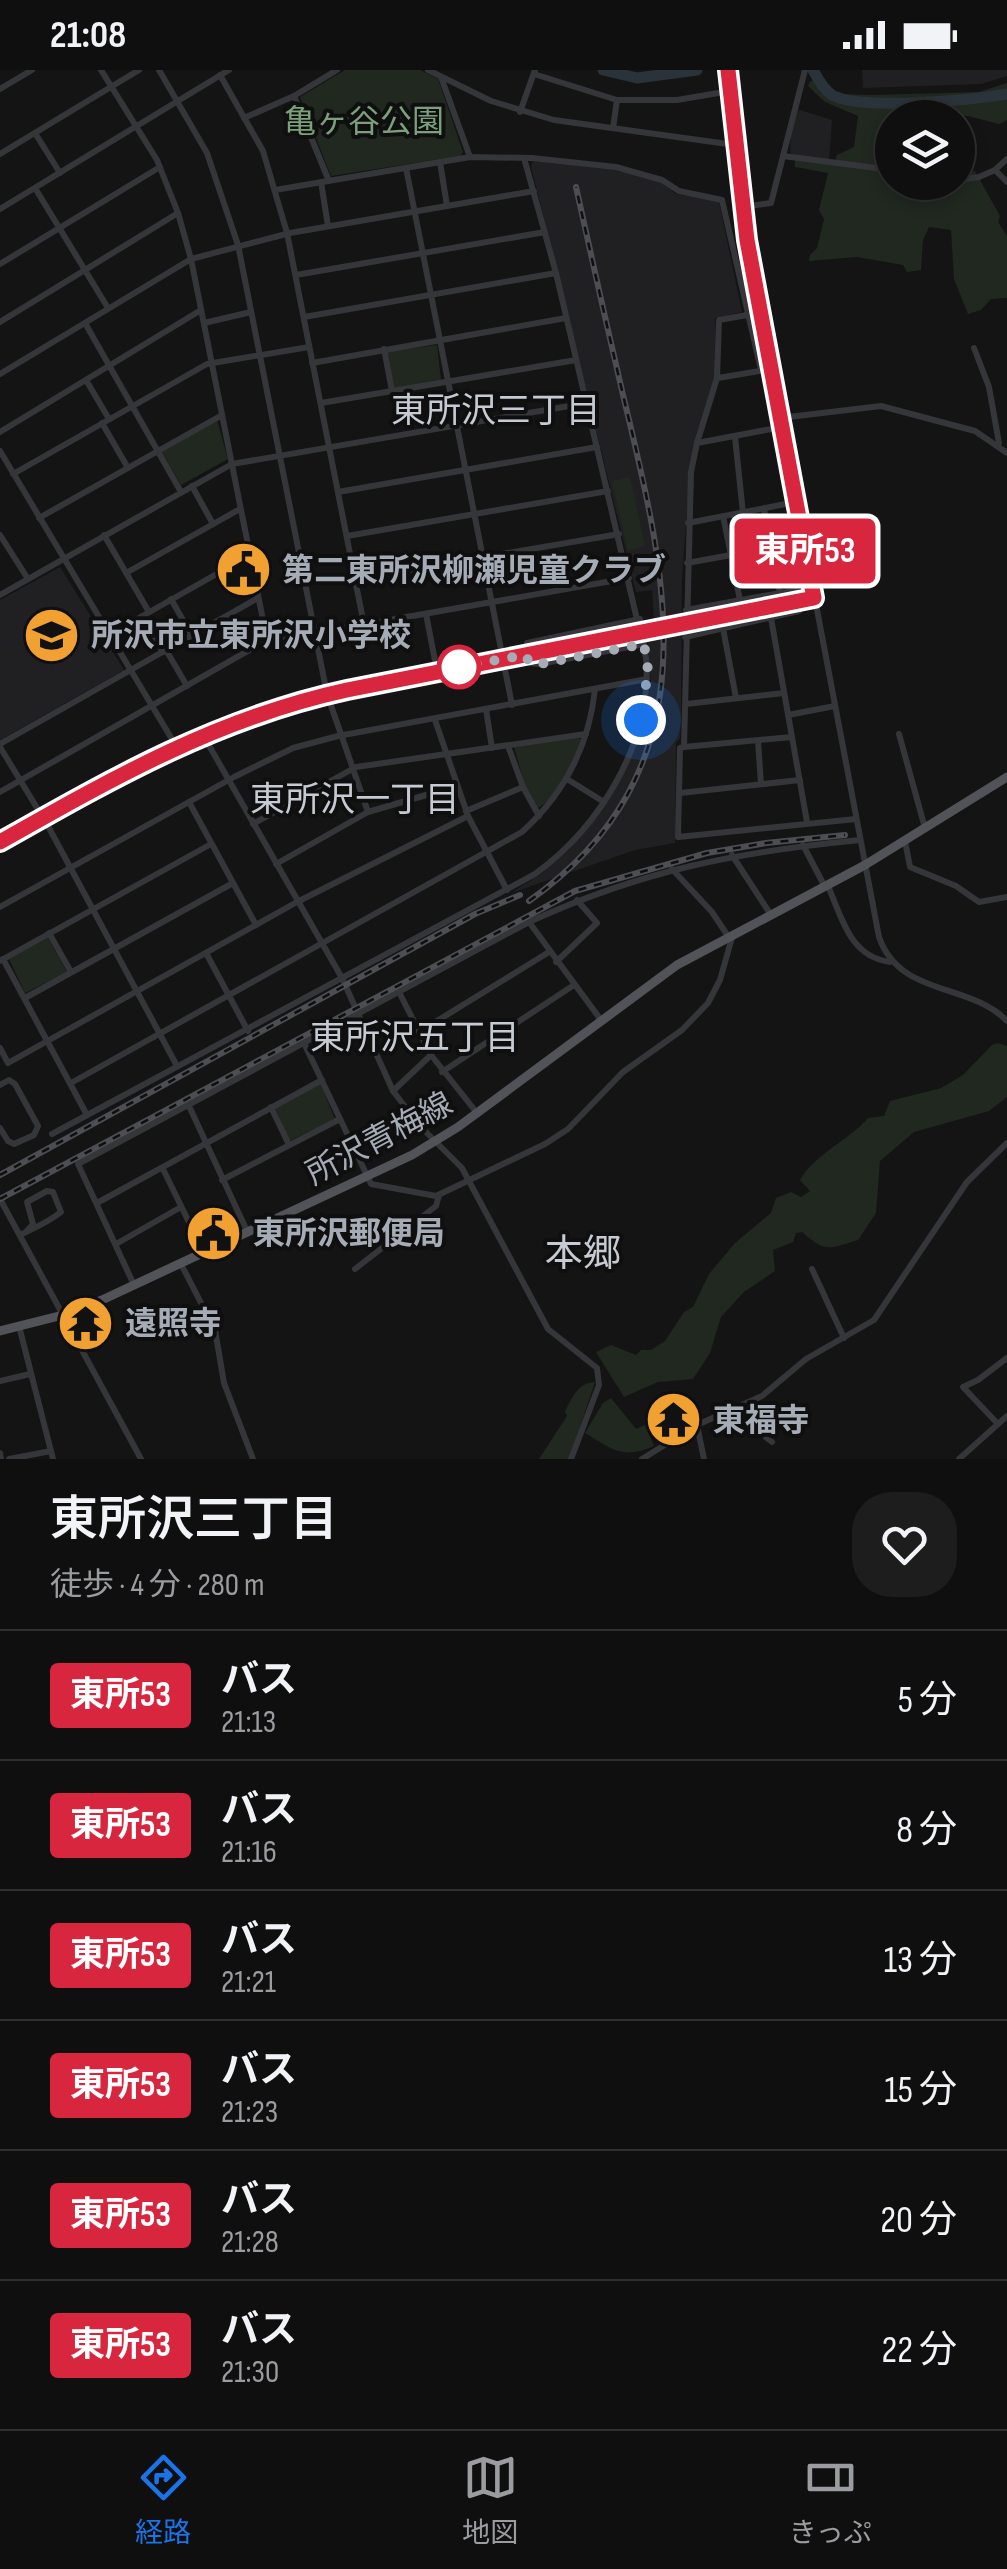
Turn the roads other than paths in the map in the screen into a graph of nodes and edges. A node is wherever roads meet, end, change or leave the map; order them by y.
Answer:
1 (32, 70) edge
2 (102, 70) edge
3 (139, 70) edge
4 (160, 70) edge
5 (229, 70) edge
6 (428, 70) edge
7 (728, 70) edge
8 (331, 71) edge
9 (534, 72) edge
10 (804, 72) edge
11 (220, 75) junction
12 (440, 76) junction
13 (112, 86) junction
14 (0, 89) edge
15 (730, 92) junction
16 (294, 96) junction
17 (617, 100) junction
18 (178, 101) junction
19 (520, 112) junction
20 (244, 118) junction
21 (136, 126) junction
22 (613, 128) junction
23 (36, 132) junction
24 (735, 146) junction
25 (0, 154) edge
26 (784, 156) junction
27 (470, 158) junction
28 (524, 158) junction
29 (1007, 159) edge
30 (440, 162) junction
31 (160, 167) junction
32 (406, 168) junction
33 (875, 168) edge
34 (995, 170) junction
35 (60, 173) junction
36 (975, 178) edge
37 (325, 181) junction
38 (1007, 182) edge
39 (36, 188) junction
40 (275, 190) junction
41 (534, 191) junction
42 (447, 206) junction
43 (742, 207) junction
44 (0, 210) edge
45 (414, 212) junction
46 (178, 214) junction
47 (328, 226) junction
48 (59, 228) junction
49 (545, 232) junction
50 (287, 234) junction
51 (238, 245) junction
52 (422, 253) junction
53 (191, 259) junction
54 (0, 264) edge
55 (85, 271) junction
56 (556, 273) junction
57 (296, 275) junction
58 (431, 295) junction
59 (108, 308) junction
60 (201, 310) junction
61 (252, 312) junction
62 (748, 315) junction
63 (304, 316) junction
64 (566, 318) junction
65 (0, 322) edge
66 (204, 322) junction
67 (85, 323) junction
68 (440, 340) junction
69 (309, 347) junction
70 (974, 348) dead end
71 (384, 350) junction
72 (260, 356) junction
73 (576, 360) junction
74 (312, 362) junction
75 (212, 364) junction
76 (110, 366) junction
77 (771, 368) junction
78 (760, 370) junction
79 (0, 374) edge
80 (717, 378) junction
81 (86, 380) junction
82 (448, 382) junction
83 (392, 391) junction
84 (587, 403) junction
85 (321, 404) junction
86 (133, 406) junction
87 (222, 415) junction
88 (780, 418) junction
89 (106, 421) junction
90 (457, 426) junction
91 (782, 427) junction
92 (0, 432) edge
93 (735, 438) junction
94 (697, 443) junction
95 (999, 445) junction
96 (329, 447) junction
97 (598, 447) junction
98 (158, 451) junction
99 (0, 452) edge
100 (1007, 453) edge
101 (280, 456) junction
102 (232, 464) junction
103 (128, 468) junction
104 (466, 471) junction
105 (13, 474) junction
106 (192, 486) junction
107 (608, 491) junction
108 (181, 492) junction
109 (338, 492) junction
110 (796, 502) junction
111 (240, 509) junction
112 (764, 509) junction
113 (742, 512) junction
114 (474, 514) junction
115 (723, 516) junction
116 (39, 518) junction
117 (688, 522) junction
118 (213, 524) junction
119 (0, 534) edge
120 (619, 534) junction
121 (104, 536) junction
122 (347, 536) junction
123 (250, 555) junction
124 (731, 555) junction
125 (482, 557) junction
126 (64, 559) junction
127 (687, 563) junction
128 (126, 574) junction
129 (630, 578) junction
130 (28, 579) junction
131 (356, 579) junction
132 (796, 591) dead end
133 (780, 593) junction
134 (0, 595) edge
135 (258, 598) junction
136 (814, 598) junction
137 (171, 599) junction
138 (740, 600) junction
139 (492, 602) junction
140 (686, 610) junction
141 (799, 611) dead end
142 (426, 613) junction
143 (146, 614) junction
144 (771, 618) junction
145 (640, 620) junction
146 (688, 623) tunnel mouth
147 (364, 625) junction
148 (723, 628) junction
149 (315, 633) junction
150 (638, 633) tunnel mouth
151 (109, 634) junction
152 (192, 636) junction
153 (685, 637) junction
154 (268, 640) junction
155 (644, 644) junction
156 (165, 651) junction
157 (525, 655) junction
158 (503, 659) junction
159 (130, 670) junction
160 (437, 672) junction
161 (647, 679) junction
162 (186, 686) junction
163 (595, 688) junction
164 (784, 693) junction
165 (327, 694) junction
166 (736, 698) junction
167 (512, 704) junction
168 (686, 704) junction
169 (152, 706) junction
170 (835, 706) junction
171 (486, 709) junction
172 (788, 715) junction
173 (434, 720) junction
174 (587, 734) junction
175 (898, 734) dead end
176 (203, 735) junction
177 (341, 736) junction
178 (792, 737) junction
179 (758, 741) junction
180 (0, 746) edge
181 (176, 746) junction
182 (508, 746) junction
183 (684, 747) junction
184 (492, 748) junction
185 (447, 755) junction
186 (353, 768) junction
187 (1007, 778) edge
188 (567, 779) junction
189 (229, 780) junction
190 (800, 780) junction
191 (20, 781) junction
192 (761, 784) junction
193 (457, 786) junction
194 (523, 787) junction
195 (0, 792) edge
196 (680, 794) junction
197 (189, 802) junction
198 (604, 802) junction
199 (368, 812) junction
200 (467, 813) junction
201 (539, 816) junction
202 (43, 818) junction
203 (856, 819) junction
204 (807, 822) junction
205 (254, 824) junction
206 (925, 828) junction
207 (860, 840) junction
208 (905, 840) junction
209 (0, 842) edge
210 (211, 844) junction
211 (803, 845) junction
212 (487, 853) junction
213 (732, 855) junction
214 (276, 864) junction
215 (865, 865) junction
216 (70, 868) junction
217 (672, 868) junction
218 (233, 883) junction
219 (826, 886) junction
220 (507, 890) junction
221 (1007, 897) edge
222 (578, 900) junction
223 (297, 902) junction
224 (0, 907) edge
225 (94, 909) junction
226 (771, 915) junction
227 (530, 922) junction
228 (256, 925) junction
229 (49, 933) junction
230 (731, 935) junction
231 (322, 945) junction
232 (114, 948) junction
233 (549, 952) junction
234 (206, 953) junction
235 (2, 960) edge
236 (556, 962) junction
237 (892, 962) junction
238 (71, 972) junction
239 (342, 978) junction
240 (574, 985) junction
241 (138, 991) junction
242 (400, 992) junction
243 (229, 997) junction
244 (25, 998) junction
245 (360, 1014) junction
246 (601, 1020) junction
247 (1007, 1021) edge
248 (248, 1031) junction
249 (419, 1032) junction
250 (161, 1034) junction
251 (48, 1040) junction
252 (304, 1043) junction
253 (0, 1048) edge
254 (431, 1054) junction
255 (177, 1066) junction
256 (442, 1072) junction
257 (322, 1080) junction
258 (71, 1083) junction
259 (0, 1084) edge
260 (394, 1092) junction
261 (188, 1106) junction
262 (271, 1107) junction
263 (477, 1114) junction
264 (87, 1115) junction
265 (340, 1119) junction
266 (0, 1128) edge
267 (52, 1134) dead end
268 (437, 1141) junction
269 (1007, 1143) edge
270 (206, 1144) junction
271 (289, 1145) junction
272 (163, 1168) junction
273 (367, 1177) junction
274 (222, 1180) junction
275 (468, 1180) junction
276 (439, 1195) junction
277 (97, 1203) junction
278 (2, 1205) edge
279 (181, 1207) junction
280 (23, 1233) junction
281 (248, 1233) junction
282 (116, 1244) junction
283 (204, 1254) junction
284 (182, 1264) junction
285 (356, 1268) dead end
286 (812, 1269) dead end
287 (135, 1286) junction
288 (63, 1315) junction
289 (18, 1326) junction
290 (1, 1329) edge
291 (844, 1338) junction
292 (1007, 1358) edge
293 (30, 1374) junction
294 (0, 1381) edge
295 (743, 1406) junction
296 (1007, 1416) edge
297 (998, 1424) junction
298 (697, 1425) junction
299 (772, 1442) dead end
300 (52, 1455) edge
301 (9, 1459) edge
302 (141, 1459) edge
303 (253, 1459) edge
304 (571, 1459) edge
305 (642, 1459) edge
306 (704, 1459) edge
307 (958, 1459) edge

1 - 14 street
2 - 13 street
3 - 13 street
4 - 18 street
5 - 11 street
6 - 12 street
7 - 15 street
8 - 16 street
9 - 17 street
9 - 19 street
10 - 26 street
11 - 18 street
11 - 20 street
12 - 19 street
12 - 27 street
13 - 21 street
13 - 23 street
15 - 17 street
15 - 24 street
16 - 20 street
16 - 37 street
17 - 22 street
18 - 21 street
18 - 51 street
19 - 22 street
20 - 40 street
21 - 31 street
21 - 35 street
22 - 24 street
23 - 25 street
23 - 35 street
24 - 43 street
26 - 33 street
26 - 43 street
27 - 28 street
27 - 30 street
28 - 41 street
28 - 62 street
29 - 34 street
30 - 32 street
30 - 42 street
31 - 46 street
31 - 48 street
32 - 37 street
32 - 45 street
34 - 36 street
34 - 38 street
35 - 39 street
37 - 40 street
37 - 47 street
39 - 44 street
39 - 48 street
40 - 50 street
41 - 42 street
41 - 49 street
42 - 45 street
43 - 77 street
45 - 47 street
45 - 52 street
46 - 53 street
46 - 55 street
47 - 50 street
48 - 54 street
48 - 55 street
49 - 52 street
49 - 56 street
50 - 51 street
50 - 57 street
51 - 53 street
51 - 61 street
52 - 57 street
52 - 58 street
53 - 59 street
53 - 60 street
55 - 59 street
55 - 65 street
56 - 58 street
56 - 64 street
57 - 63 street
58 - 63 street
58 - 68 street
59 - 67 street
60 - 66 street
60 - 76 street
61 - 66 street
61 - 72 street
62 - 78 street
62 - 80 street
63 - 69 street
64 - 68 street
64 - 73 street
66 - 75 street
67 - 76 street
67 - 79 street
68 - 71 street
68 - 82 street
69 - 72 street
69 - 74 street
70 - 95 street
71 - 74 street
71 - 83 street
72 - 75 street
72 - 101 street
73 - 82 street
73 - 84 street
74 - 85 street
75 - 86 street
75 - 87 street
76 - 81 street
76 - 86 street
77 - 78 street
77 - 88 street
78 - 80 street
80 - 94 street
81 - 89 street
81 - 92 street
82 - 83 street
82 - 90 street
83 - 85 street
84 - 90 street
84 - 97 street
85 - 96 street
86 - 89 street
86 - 98 street
87 - 98 street
87 - 102 street
88 - 91 street
88 - 95 street
89 - 103 street
89 - 105 street
90 - 96 street
90 - 104 street
91 - 93 street
91 - 110 street
93 - 94 street
93 - 113 street
94 - 117 street
95 - 100 street
96 - 101 street
96 - 109 street
97 - 104 street
97 - 107 street
98 - 103 street
98 - 108 street
99 - 105 street
101 - 102 street
101 - 149 street
102 - 106 street
102 - 111 street
103 - 116 street
104 - 109 street
104 - 114 street
105 - 116 street
106 - 108 street
106 - 118 street
107 - 114 street
107 - 120 street
108 - 121 street
109 - 122 street
110 - 112 street
110 - 136 street
111 - 118 street
111 - 123 street
112 - 113 street
112 - 133 street
113 - 115 street
114 - 122 street
114 - 125 street
115 - 117 street
115 - 124 street
116 - 126 street
117 - 127 street
118 - 128 street
119 - 130 street
120 - 125 street
120 - 129 street
121 - 126 street
121 - 128 street
122 - 131 street
123 - 135 street
123 - 137 street
124 - 127 street
124 - 138 street
125 - 131 street
125 - 139 street
126 - 130 street
126 - 151 street
127 - 140 street
128 - 143 street
129 - 139 street
129 - 145 street
130 - 134 street
131 - 147 street
132 - 133 street
133 - 138 street
135 - 152 street
135 - 154 street
136 - 146 street
136 - 170 street
137 - 143 street
137 - 152 street
138 - 140 street
139 - 142 street
139 - 158 street
140 - 153 street
141 - 144 street
142 - 147 street
142 - 160 street
143 - 151 street
143 - 156 street
144 - 148 street
144 - 164 street
145 - 155 street
145 - 157 street
147 - 149 street
148 - 153 street
148 - 166 street
149 - 154 street
149 - 165 street
150 - 157 street
151 - 159 street
152 - 156 street
153 - 168 street
154 - 162 street
155 - 157 street
155 - 161 street
156 - 159 street
156 - 162 street
157 - 158 street
158 - 160 street
158 - 167 street
159 - 169 street
159 - 180 street
160 - 165 street
161 - 163 street
161 - 198 street
162 - 169 street
163 - 167 street
163 - 174 street
164 - 166 street
164 - 172 street
165 - 176 street
165 - 177 street
166 - 168 street
167 - 171 street
168 - 183 street
169 - 181 street
169 - 191 street
170 - 172 street
170 - 203 street
171 - 173 street
171 - 184 street
172 - 178 street
173 - 177 street
173 - 185 street
174 - 182 street
174 - 188 street
175 - 206 street
176 - 181 street
176 - 189 street
177 - 186 street
177 - 189 street
178 - 179 street
178 - 190 street
179 - 183 street
179 - 192 street
180 - 191 street
181 - 202 street
182 - 184 street
182 - 194 street
183 - 196 street
184 - 185 street
185 - 186 street
185 - 193 street
186 - 199 street
186 - 205 street
187 - 206 main road, 所沢青梅線
188 - 198 street
188 - 201 street
189 - 197 street
189 - 205 street
190 - 192 street
190 - 204 street
191 - 195 street
191 - 202 street
192 - 196 street
193 - 199 street
193 - 200 street
194 - 200 street
194 - 201 street
196 - 204 street
197 - 210 street
197 - 216 street
198 - 220 street
199 - 214 street
200 - 212 street
200 - 223 street
201 - 212 street
202 - 209 street
202 - 216 street
203 - 204 street
203 - 207 street
205 - 214 street
206 - 208 main road, 所沢青梅線
207 - 211 street
207 - 215 street
208 - 215 main road, 所沢青梅線
208 - 221 street
210 - 218 street
210 - 225 street
211 - 213 street
211 - 219 street
212 - 220 street
212 - 231 street
213 - 217 street
213 - 226 street
214 - 223 street
215 - 219 main road, 所沢青梅線
215 - 237 street
216 - 224 street
216 - 225 street
217 - 222 street
217 - 230 street
218 - 228 street
218 - 232 street
219 - 226 main road, 所沢青梅線
219 - 237 street
220 - 239 street
222 - 227 street
222 - 236 street
223 - 228 street
223 - 231 street
225 - 229 street
225 - 232 street
226 - 230 main road, 所沢青梅線
227 - 233 street
227 - 242 street
228 - 234 street
229 - 235 street
229 - 238 street
230 - 246 main road, 所沢青梅線
230 - 275 street
231 - 239 street
231 - 243 street
232 - 238 street
232 - 241 street
233 - 236 street
233 - 249 street
234 - 241 street
234 - 243 street
235 - 244 street
236 - 240 street
237 - 247 street
238 - 244 street
239 - 245 street
239 - 248 street
240 - 246 street
240 - 256 street
241 - 250 street
241 - 251 street
242 - 245 street
242 - 249 street
243 - 248 street
243 - 250 street
244 - 251 street
245 - 252 street
245 - 260 street
246 - 263 main road, 所沢青梅線
248 - 255 street
249 - 254 street
250 - 255 street
250 - 258 street
251 - 253 street
251 - 258 street
252 - 257 street
252 - 261 street
254 - 256 street
254 - 260 street
255 - 264 street
256 - 263 street
257 - 262 street
257 - 265 street
258 - 264 street
259 - 266 street
260 - 268 street
261 - 270 street
261 - 277 street
262 - 270 street
262 - 271 street
263 - 268 main road, 所沢青梅線
264 - 267 street
265 - 271 street
265 - 273 street
268 - 273 main road, 所沢青梅線
268 - 275 street
269 - 291 street
270 - 272 street
270 - 274 street
271 - 274 street
272 - 277 street
272 - 279 street
273 - 276 street
273 - 281 main road, 所沢青梅線
274 - 281 street
275 - 276 street
275 - 304 street
276 - 285 street
277 - 282 street
278 - 280 street
279 - 282 street
279 - 283 street
280 - 280 street
280 - 288 street
281 - 283 main road, 所沢青梅線
282 - 287 street
283 - 284 main road, 所沢青梅線
284 - 287 main road, 所沢青梅線
284 - 303 street
286 - 291 street
287 - 288 main road, 所沢青梅線
288 - 289 main road, 所沢青梅線
288 - 302 street
289 - 290 main road, 所沢青梅線
289 - 293 street
291 - 295 street
292 - 297 street
293 - 294 street
293 - 300 street
295 - 298 street
295 - 299 street
296 - 297 street
297 - 307 street
298 - 305 street
298 - 306 street
300 - 301 street

